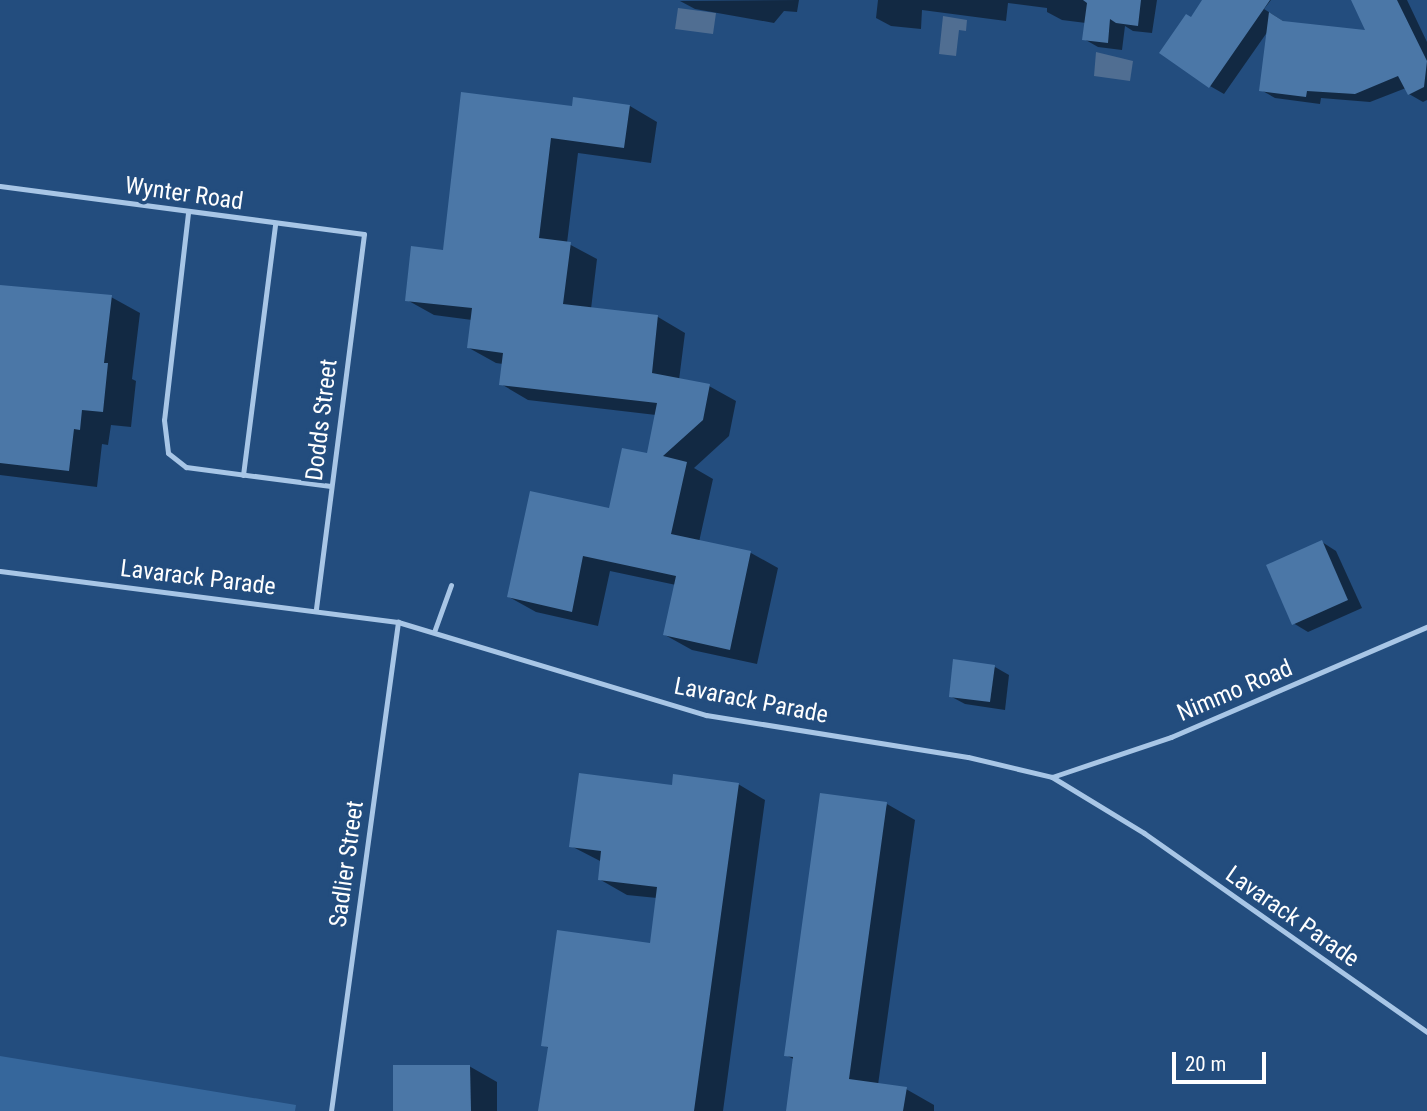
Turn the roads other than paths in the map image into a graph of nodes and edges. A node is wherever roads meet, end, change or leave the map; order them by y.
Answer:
1 (0, 186) edge
2 (188, 213) junction
3 (275, 223) junction
4 (364, 234) joint
5 (243, 475) junction
6 (331, 486) junction
7 (0, 571) edge
8 (451, 584) dead end
9 (316, 610) junction
10 (398, 622) junction
11 (1427, 627) edge
12 (433, 632) junction
13 (1052, 777) junction
14 (1427, 1032) edge
15 (331, 1111) edge

1 - 2 lane, Wynter Road
2 - 3 lane, Wynter Road
2 - 5 lane
3 - 4 lane, Wynter Road
3 - 5 lane
4 - 6 lane, Dodds Street
5 - 6 lane
6 - 9 lane, Dodds Street
7 - 9 lane, Lavarack Parade
8 - 12 lane
9 - 10 lane, Lavarack Parade
10 - 12 lane, Lavarack Parade
10 - 15 lane, Sadlier Street
11 - 13 lane, Nimmo Road
12 - 13 lane, Lavarack Parade
13 - 14 lane, Lavarack Parade

